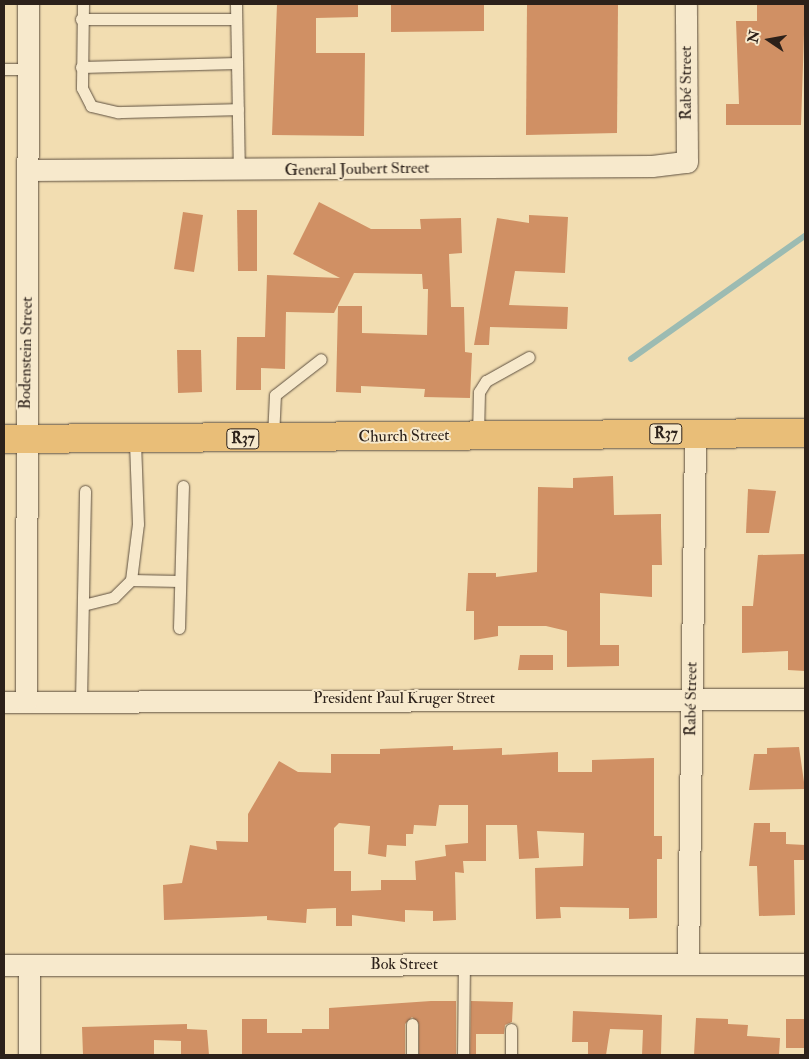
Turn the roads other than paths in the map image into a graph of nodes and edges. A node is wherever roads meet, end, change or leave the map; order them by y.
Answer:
1 (28, 4) edge
2 (83, 4) edge
3 (236, 4) edge
4 (686, 4) edge
5 (81, 19) junction
6 (236, 19) junction
7 (237, 63) junction
8 (81, 67) junction
9 (28, 69) junction
10 (4, 70) edge
11 (238, 109) junction
12 (687, 162) joint
13 (28, 170) junction
14 (239, 170) junction
15 (530, 357) dead end
16 (320, 359) dead end
17 (695, 433) junction
18 (805, 433) edge
19 (471, 436) junction
20 (272, 439) junction
21 (14, 440) edge
22 (135, 441) junction
23 (183, 486) dead end
24 (85, 491) dead end
25 (131, 580) junction
26 (180, 581) junction
27 (83, 605) junction
28 (179, 628) dead end
29 (691, 699) junction
30 (805, 699) edge
31 (82, 701) junction
32 (4, 702) edge
33 (26, 702) junction
34 (464, 964) junction
35 (688, 964) junction
36 (805, 964) edge
37 (4, 965) edge
38 (30, 965) junction
39 (412, 1024) dead end
40 (512, 1029) dead end
41 (28, 1055) edge
42 (412, 1055) edge
43 (463, 1055) edge
44 (511, 1055) edge

1 - 9 street, Bodenstein Street
2 - 5 lane
3 - 6 lane
4 - 12 street, Rabé Street
5 - 6 lane
5 - 8 lane
6 - 7 lane
7 - 8 lane
7 - 11 lane
8 - 11 lane
9 - 10 lane
9 - 13 street, Bodenstein Street
11 - 14 lane
12 - 14 street, General Joubert Street
13 - 14 street, General Joubert Street
13 - 21 street, Bodenstein Street
15 - 19 lane
16 - 20 lane
17 - 18 main road, Church Street / R37
17 - 19 main road, Church Street / R37
17 - 29 street, Rabé Street
19 - 20 main road, Church Street / R37
20 - 22 main road, Church Street / R37
21 - 22 main road, Church Street / R37
21 - 33 street, Bodenstein Street
22 - 25 lane
23 - 26 lane
24 - 27 lane
25 - 26 lane
25 - 27 lane
26 - 28 lane
27 - 31 lane
29 - 30 street, President Paul Kruger Street
29 - 31 street, President Paul Kruger Street
29 - 35 street, Rabé Street
31 - 33 street, President Paul Kruger Street
32 - 33 street, President Paul Kruger Street
34 - 35 street, Bok Street
34 - 38 street, Bok Street
34 - 43 lane
35 - 36 street, Bok Street
37 - 38 street, Bok Street
38 - 41 street
39 - 42 lane
40 - 44 lane

